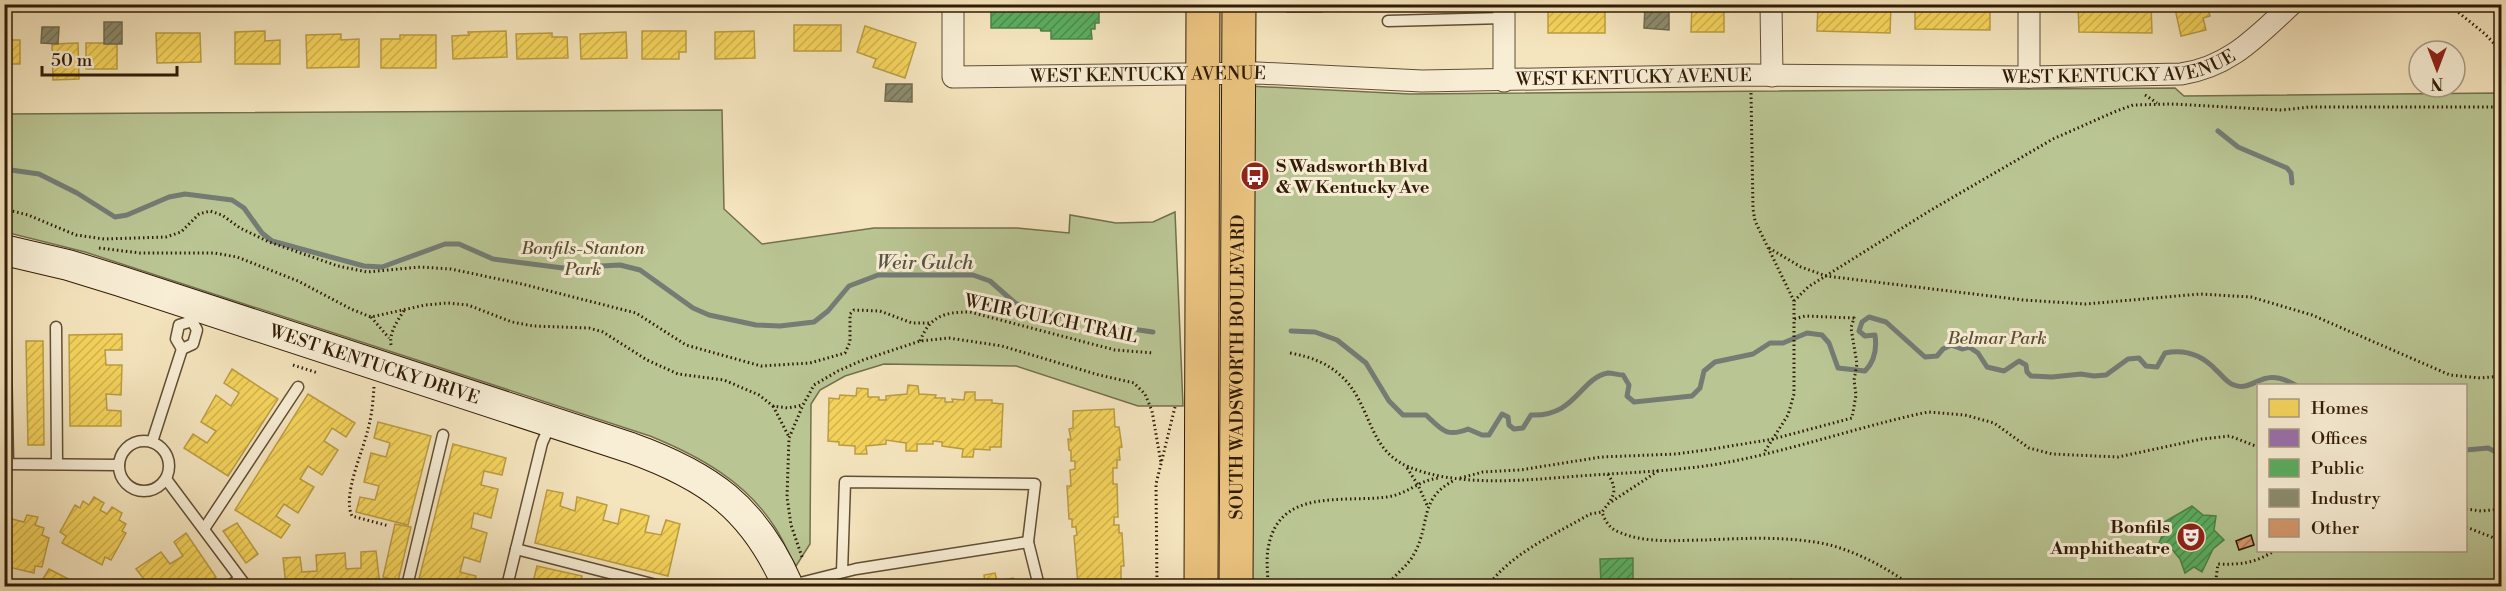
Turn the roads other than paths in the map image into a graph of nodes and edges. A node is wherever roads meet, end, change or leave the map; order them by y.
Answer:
1 (953, 4) edge
2 (1203, 4) edge
3 (1239, 4) edge
4 (1771, 4) edge
5 (2029, 4) edge
6 (2292, 4) edge
7 (1504, 11) edge
8 (1388, 21) dead end
9 (1238, 73) junction
10 (1203, 74) junction
11 (1772, 76) junction
12 (2029, 77) junction
13 (1504, 81) junction
14 (4, 250) edge
15 (5, 309) edge
16 (194, 314) junction
17 (56, 327) dead end
18 (182, 349) junction
19 (298, 387) dead end
20 (551, 422) junction
21 (443, 435) dead end
22 (152, 442) junction
23 (57, 464) junction
24 (119, 465) junction
25 (166, 479) junction
26 (204, 529) junction
27 (1028, 542) junction
28 (516, 549) junction
29 (842, 572) junction
30 (243, 583) edge
31 (796, 584) edge
32 (229, 586) edge
33 (407, 586) edge
34 (507, 586) edge
35 (660, 586) edge
36 (1039, 586) edge
37 (1201, 586) edge
38 (1236, 586) edge

1 - 10 street, WEST KENTUCKY AVENUE
2 - 10 main road, SOUTH WADSWORTH BOULEVARD
3 - 9 main road, SOUTH WADSWORTH BOULEVARD
4 - 11 street
5 - 12 street
6 - 12 street, WEST KENTUCKY AVENUE
7 - 8 lane
7 - 13 street
9 - 10 street, WEST KENTUCKY AVENUE
9 - 13 street, WEST KENTUCKY AVENUE
9 - 38 main road, SOUTH WADSWORTH BOULEVARD
10 - 37 main road, SOUTH WADSWORTH BOULEVARD
11 - 12 street, WEST KENTUCKY AVENUE
11 - 13 street, WEST KENTUCKY AVENUE
14 - 16 street, WEST KENTUCKY DRIVE
15 - 23 lane
16 - 18 lane
16 - 18 lane
16 - 20 street, WEST KENTUCKY DRIVE
17 - 23 lane
18 - 22 lane
19 - 26 lane
20 - 28 lane
20 - 31 street, WEST KENTUCKY DRIVE
21 - 33 lane
22 - 24 lane
22 - 25 lane
23 - 24 lane
24 - 25 lane
25 - 26 lane
26 - 30 lane
27 - 29 lane
27 - 29 lane
27 - 36 lane
28 - 34 lane
28 - 35 lane
29 - 31 lane
30 - 32 lane

